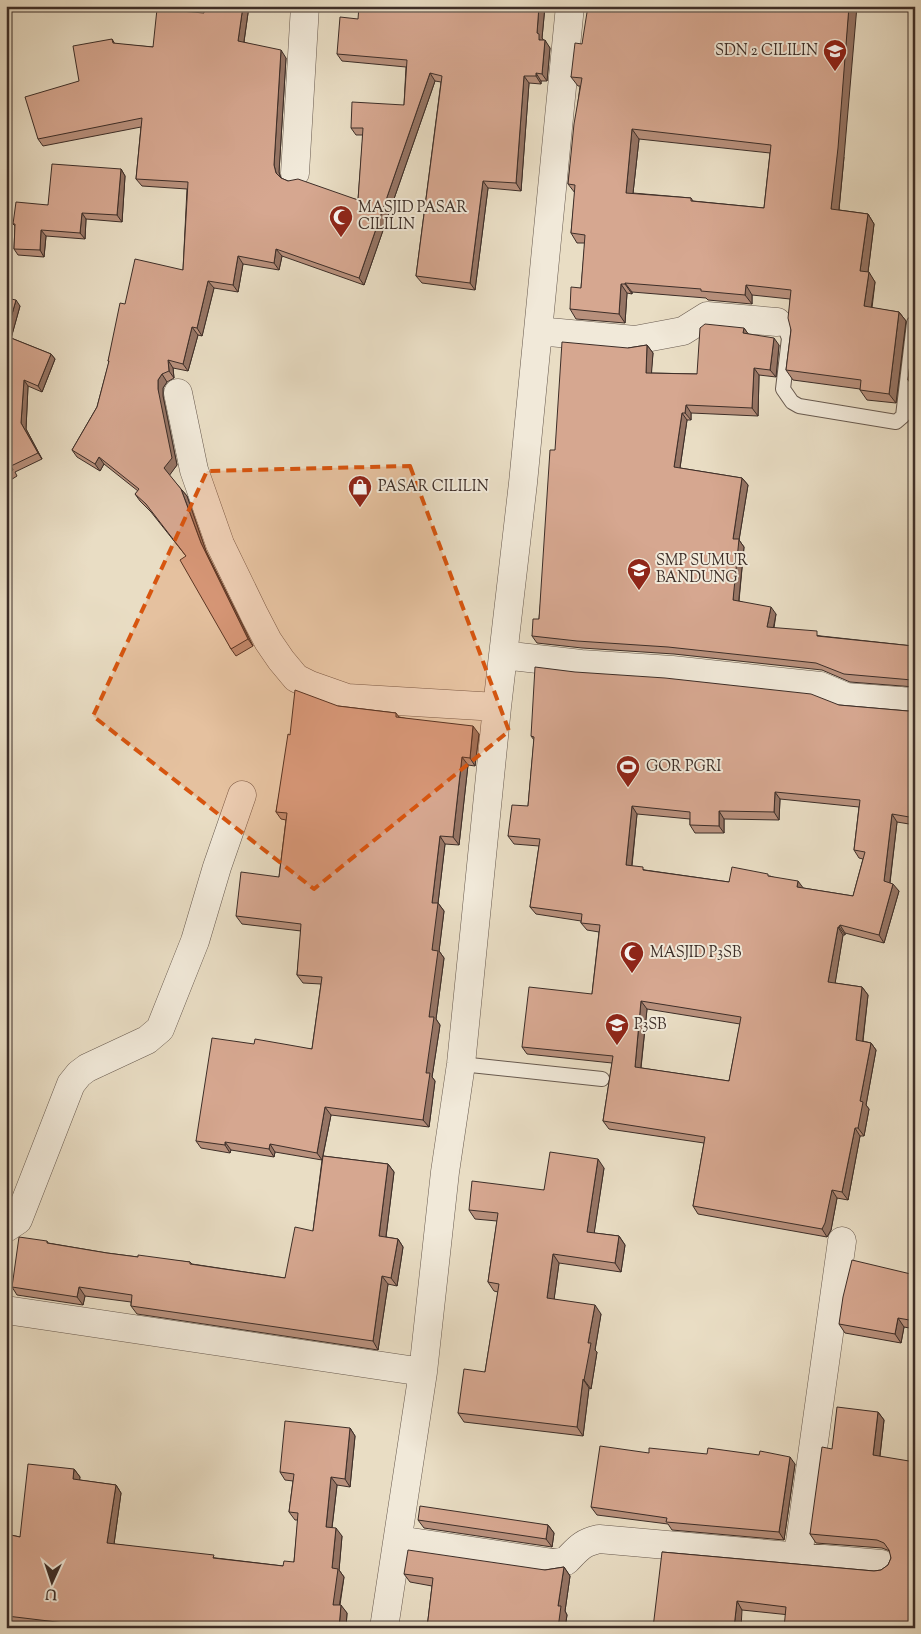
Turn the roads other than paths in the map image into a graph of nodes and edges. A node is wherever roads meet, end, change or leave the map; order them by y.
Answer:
1 (305, 6) edge
2 (570, 6) edge
3 (295, 173) dead end
4 (777, 322) joint
5 (914, 323) edge
6 (538, 331) junction
7 (178, 393) dead end
8 (503, 655) junction
9 (915, 703) edge
10 (497, 706) junction
11 (242, 795) dead end
12 (461, 1064) junction
13 (602, 1079) dead end
14 (6, 1228) edge
15 (842, 1241) dead end
16 (6, 1310) edge
17 (423, 1372) junction
18 (398, 1540) junction
19 (798, 1556) junction
20 (881, 1564) dead end
21 (384, 1628) edge

1 - 3 street
2 - 6 street
4 - 5 lane
4 - 6 street
6 - 8 street
7 - 10 street
8 - 9 street
8 - 10 street
10 - 12 street
11 - 14 street
12 - 13 lane
12 - 17 street
15 - 19 street
16 - 17 street
17 - 18 street
18 - 19 street
18 - 21 street
19 - 20 street

